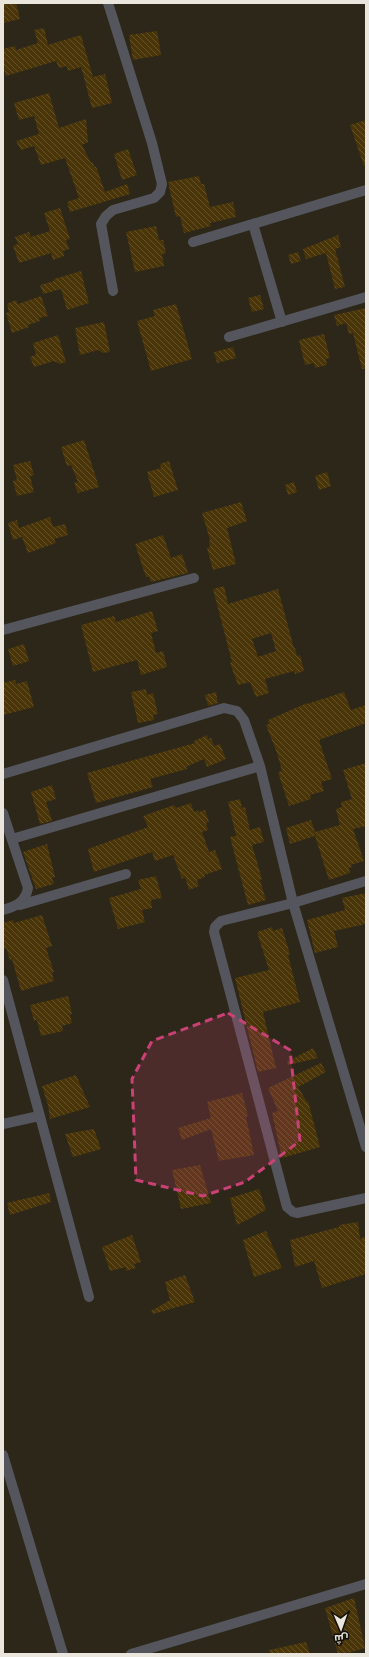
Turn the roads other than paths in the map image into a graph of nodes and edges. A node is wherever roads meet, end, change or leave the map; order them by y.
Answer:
1 (108, 3) edge
2 (366, 190) edge
3 (253, 224) junction
4 (193, 242) dead end
5 (113, 291) dead end
6 (366, 297) edge
7 (282, 322) junction
8 (229, 337) dead end
9 (194, 578) dead end
10 (3, 630) edge
11 (260, 766) junction
12 (3, 774) edge
13 (3, 813) edge
14 (12, 839) junction
15 (126, 874) dead end
16 (366, 880) edge
17 (294, 903) junction
18 (18, 906) junction
19 (3, 910) edge
20 (3, 980) edge
21 (39, 1116) junction
22 (3, 1124) edge
23 (366, 1147) edge
24 (366, 1198) edge
25 (89, 1297) dead end
26 (3, 1455) edge
27 (366, 1584) edge
28 (63, 1654) edge
29 (130, 1654) edge

1 - 5 street
2 - 3 street
3 - 4 street
3 - 7 street
6 - 7 street
7 - 8 street
9 - 10 street
11 - 12 street
11 - 14 street
11 - 17 street
13 - 14 street
14 - 18 street
15 - 18 street
16 - 17 street
17 - 23 street
17 - 24 street
18 - 19 street
20 - 21 street
21 - 22 street
21 - 25 street
26 - 28 street
27 - 29 street

